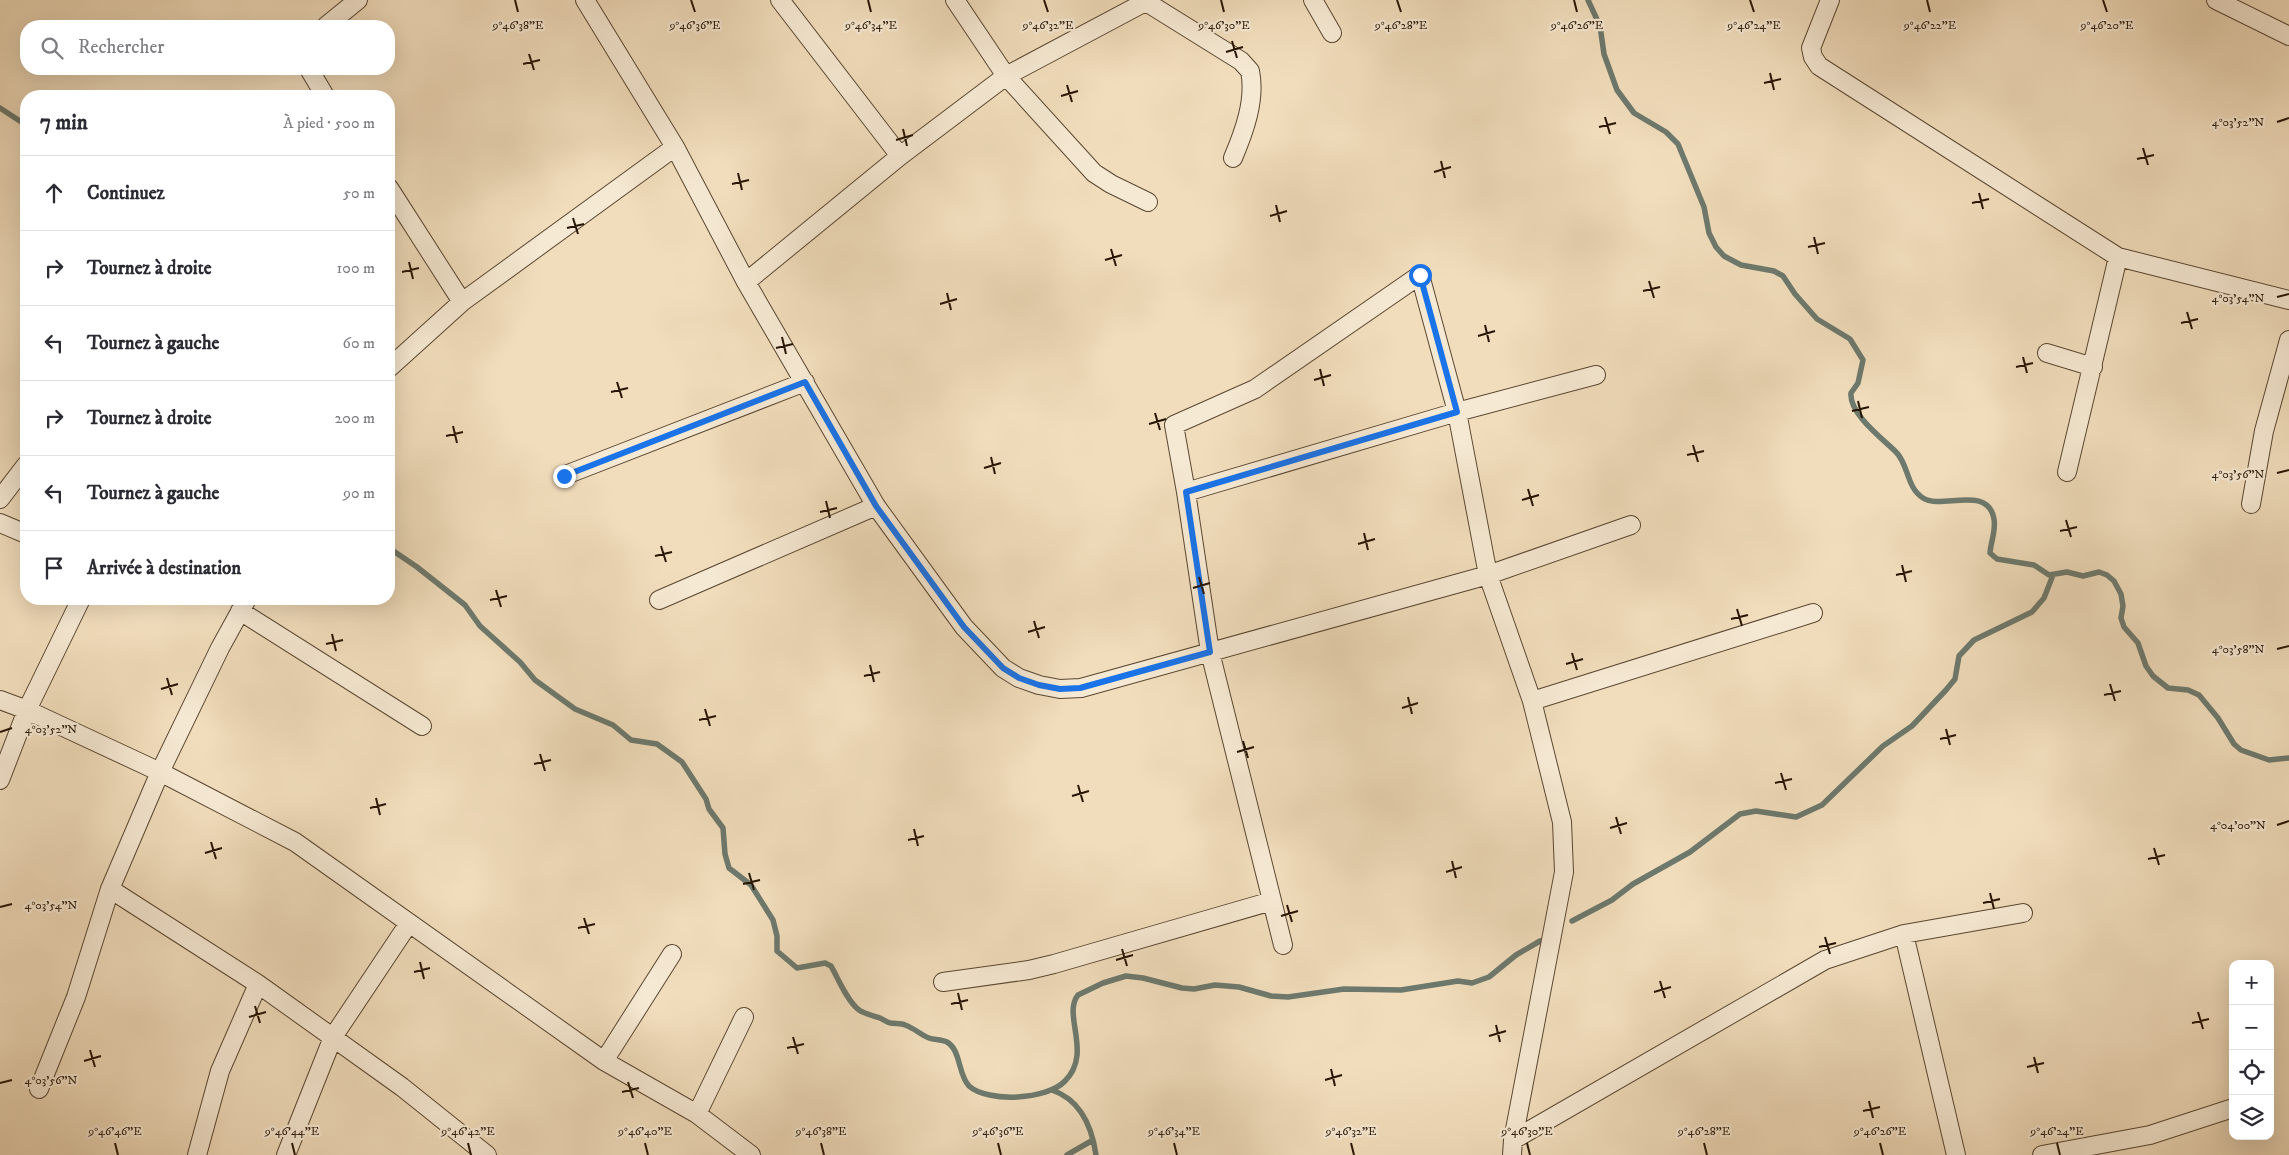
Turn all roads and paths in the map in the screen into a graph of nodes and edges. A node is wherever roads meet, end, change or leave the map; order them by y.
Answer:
1 (358, 0) edge
2 (585, 0) edge
3 (780, 0) edge
4 (955, 0) edge
5 (1313, 0) edge
6 (1830, 0) edge
7 (2216, 0) edge
8 (1145, 1) edge
9 (333, 20) edge
10 (1332, 33) dead end
11 (2289, 36) edge
12 (313, 75) edge
13 (1006, 76) junction
14 (322, 90) edge
15 (675, 147) junction
16 (900, 156) junction
17 (1233, 158) dead end
18 (395, 197) edge
19 (1148, 202) dead end
20 (2118, 257) junction
21 (746, 282) junction
22 (2289, 300) edge
23 (462, 302) junction
24 (2289, 340) edge
25 (2047, 353) dead end
26 (395, 363) edge
27 (2093, 367) junction
28 (1596, 375) dead end
29 (805, 382) junction
30 (1457, 412) junction
31 (2067, 472) dead end
32 (20, 473) edge
33 (564, 476) dead end
34 (1186, 492) junction
35 (0, 499) edge
36 (2251, 504) dead end
37 (876, 506) junction
38 (0, 523) edge
39 (1631, 525) dead end
40 (20, 531) edge
41 (1488, 575) junction
42 (659, 600) dead end
43 (78, 605) edge
44 (244, 605) edge
45 (1814, 613) dead end
46 (1210, 652) junction
47 (0, 700) edge
48 (1532, 701) junction
49 (27, 710) junction
50 (422, 726) dead end
51 (160, 772) junction
52 (0, 780) edge
53 (110, 889) junction
54 (1272, 901) junction
55 (2023, 912) dead end
56 (409, 923) junction
57 (1904, 934) junction
58 (1283, 945) dead end
59 (672, 954) dead end
60 (943, 982) dead end
61 (258, 984) junction
62 (744, 1017) dead end
63 (333, 1038) junction
64 (604, 1061) junction
65 (39, 1089) dead end
66 (2229, 1109) edge
67 (697, 1114) junction
68 (1512, 1147) edge
69 (197, 1155) edge
70 (286, 1155) edge
71 (487, 1155) edge
72 (751, 1155) edge
73 (1956, 1155) edge
74 (2042, 1155) edge

1 - 9 street
2 - 15 street
3 - 16 street
4 - 13 street
5 - 10 street
6 - 20 street
7 - 11 street
8 - 13 street
8 - 17 street
12 - 14 street
13 - 16 street
13 - 19 street
15 - 21 street
15 - 23 street
16 - 21 street
18 - 23 street
20 - 22 street
20 - 27 street
21 - 29 street
23 - 26 street
24 - 36 street
25 - 27 street
27 - 31 street
28 - 30 street
29 - 33 street
29 - 37 street
30 - 34 street
30 - 34 street
30 - 41 street
32 - 35 street
34 - 46 street
37 - 42 street
37 - 46 street
38 - 40 street
39 - 41 street
41 - 46 street
41 - 48 street
43 - 49 street
44 - 50 street
44 - 51 street
45 - 48 street
46 - 54 street
47 - 49 street
48 - 68 street
49 - 51 street
49 - 52 street
51 - 53 street
51 - 56 street
53 - 61 street
53 - 65 street
54 - 58 street
54 - 60 street
55 - 57 street
56 - 63 street
56 - 64 street
57 - 68 street
57 - 73 street
59 - 64 street
61 - 63 street
61 - 69 street
62 - 67 street
63 - 70 street
63 - 71 street
64 - 67 street
66 - 74 street
67 - 72 street

